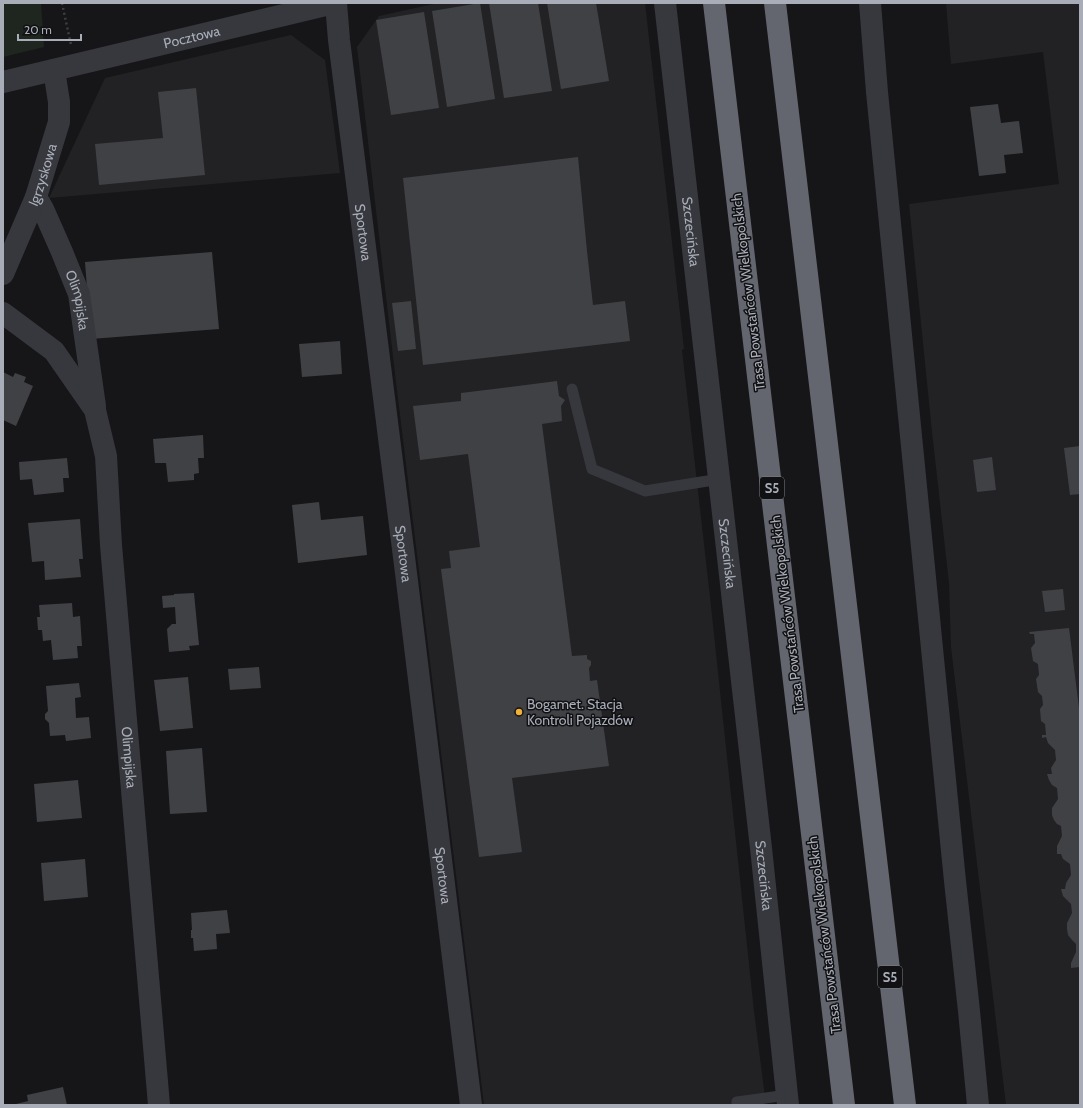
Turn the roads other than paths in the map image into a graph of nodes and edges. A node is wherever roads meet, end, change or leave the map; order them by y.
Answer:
1 (335, 3) edge
2 (665, 3) edge
3 (714, 3) edge
4 (775, 3) edge
5 (870, 3) edge
6 (54, 70) junction
7 (3, 82) edge
8 (36, 197) junction
9 (3, 274) edge
10 (3, 313) edge
11 (572, 389) dead end
12 (95, 410) junction
13 (720, 480) junction
14 (788, 1100) edge
15 (159, 1105) edge
16 (471, 1105) edge
17 (738, 1105) edge
18 (844, 1105) edge
19 (905, 1105) edge
20 (978, 1105) edge

1 - 6 street, Pocztowa
1 - 16 street, Sportowa
2 - 13 street, Szczecińska
3 - 18 highway, Trasa Powstańców Wielkopolskich / S5
4 - 19 highway, S5
5 - 20 street
6 - 7 street, Pocztowa
6 - 8 street, Igrzyskowa
8 - 9 street, Igrzyskowa
8 - 12 street, Olimpijska
10 - 12 street, Olimpijska
11 - 13 lane
12 - 15 street, Olimpijska
13 - 14 street, Szczecińska
14 - 17 lane

